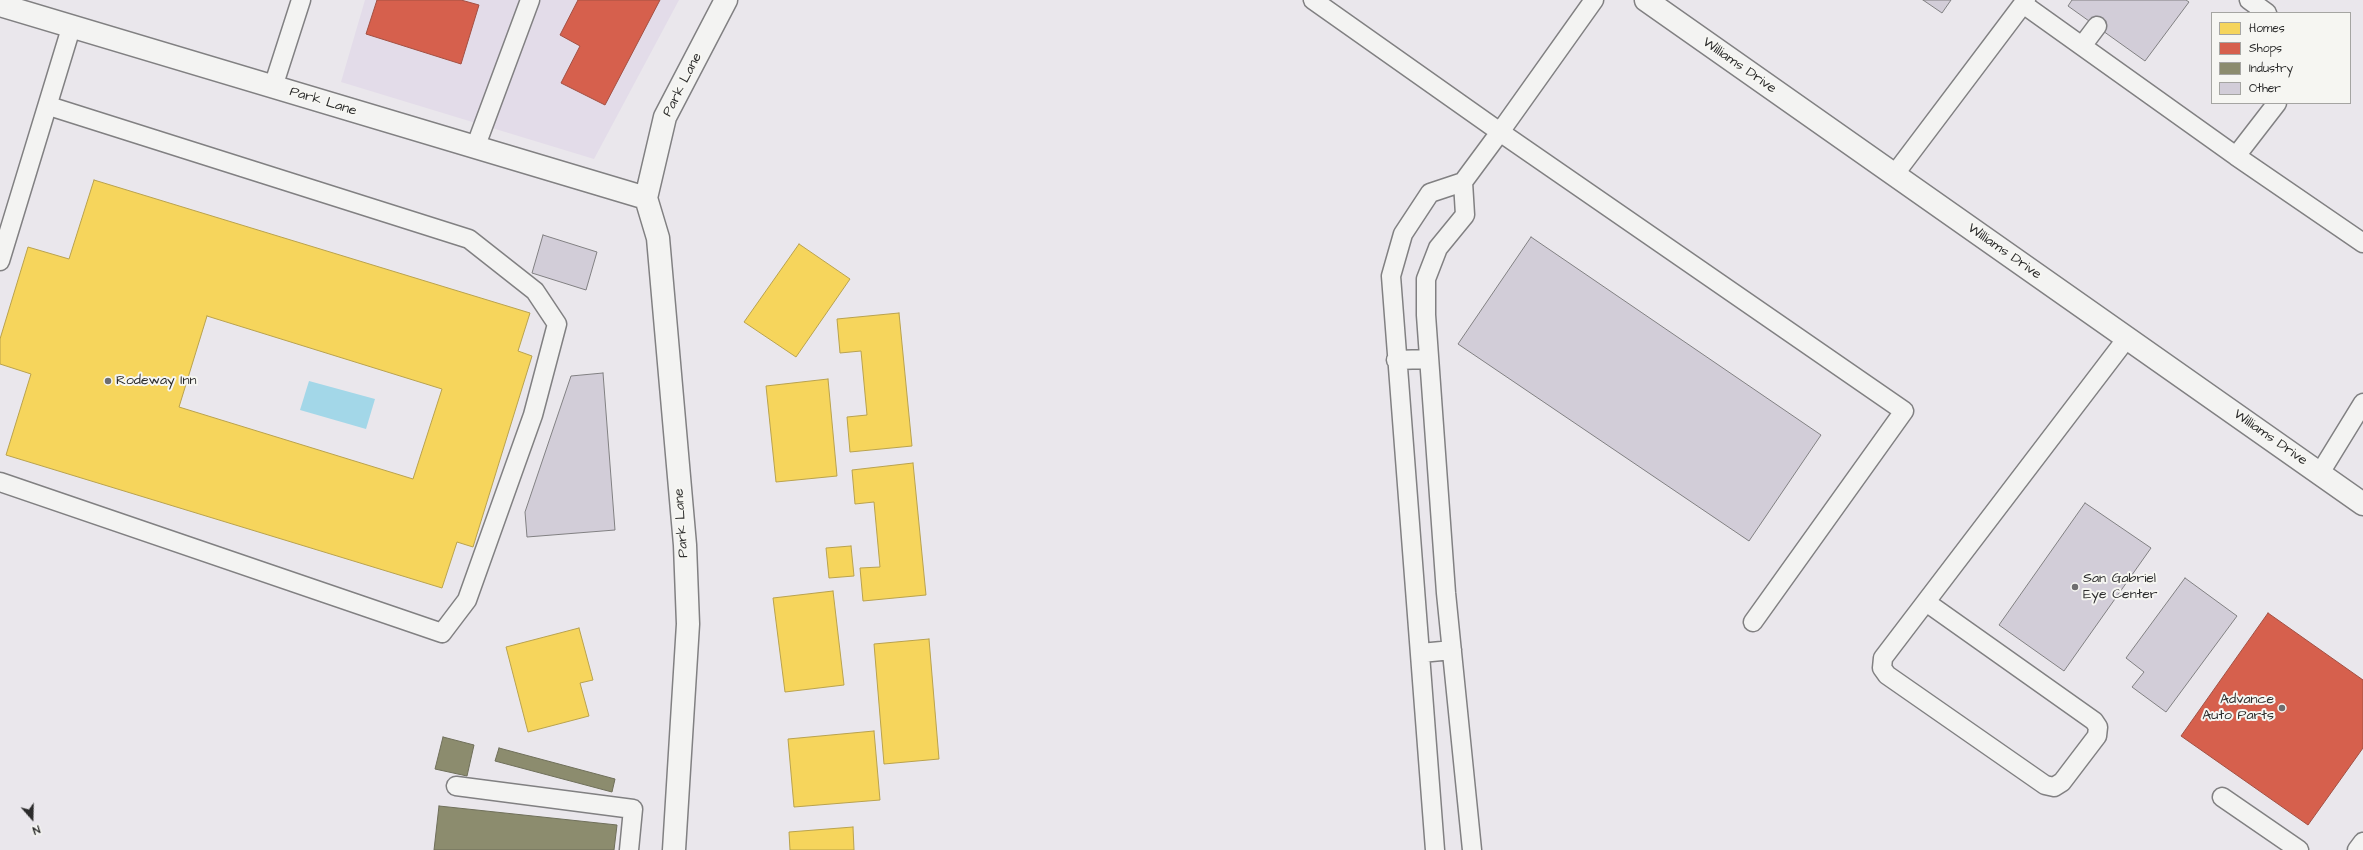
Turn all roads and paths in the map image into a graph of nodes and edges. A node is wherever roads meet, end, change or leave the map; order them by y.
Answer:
1 (301, 0) edge
2 (530, 0) edge
3 (726, 0) edge
4 (1313, 0) edge
5 (1594, 0) edge
6 (1646, 0) edge
7 (2249, 0) edge
8 (2025, 2) edge
9 (0, 5) edge
10 (2266, 12) edge
11 (2097, 26) dead end
12 (71, 28) junction
13 (2082, 46) junction
14 (273, 87) junction
15 (2276, 104) edge
16 (49, 106) junction
17 (1500, 132) junction
18 (475, 148) junction
19 (2236, 156) junction
20 (1894, 175) junction
21 (1463, 182) junction
22 (646, 198) junction
23 (2363, 243) edge
24 (0, 261) edge
25 (2127, 338) junction
26 (1428, 359) junction
27 (1396, 360) junction
28 (2363, 403) edge
29 (2320, 473) junction
30 (0, 482) edge
31 (2363, 504) edge
32 (1926, 602) junction
33 (1753, 622) dead end
34 (1452, 650) junction
35 (1421, 653) junction
36 (456, 786) dead end
37 (2222, 797) dead end
38 (2363, 842) edge
39 (629, 850) edge
40 (674, 850) edge
41 (1435, 850) edge
42 (1472, 850) edge
43 (2299, 850) edge
44 (2357, 850) edge

1 - 14 lane
2 - 18 lane
3 - 22 street, Park Lane
4 - 17 lane
5 - 17 lane
6 - 20 street, Williams Drive
7 - 10 lane
8 - 13 lane
8 - 20 lane
9 - 12 street, Park Lane
11 - 13 lane
12 - 14 street, Park Lane
12 - 16 lane
13 - 19 lane
14 - 18 street, Park Lane
15 - 19 lane
16 - 24 lane
16 - 30 lane
17 - 21 lane
17 - 33 lane
18 - 22 street, Park Lane
19 - 23 lane
20 - 25 street, Williams Drive
21 - 26 lane
21 - 27 lane
22 - 40 street, Park Lane
25 - 29 street, Williams Drive
25 - 32 lane
26 - 27 lane
26 - 34 lane
27 - 35 lane
28 - 29 lane
29 - 31 street, Williams Drive
32 - 32 lane
34 - 35 lane
34 - 42 lane
35 - 41 lane
36 - 39 lane
37 - 43 lane
38 - 44 lane

